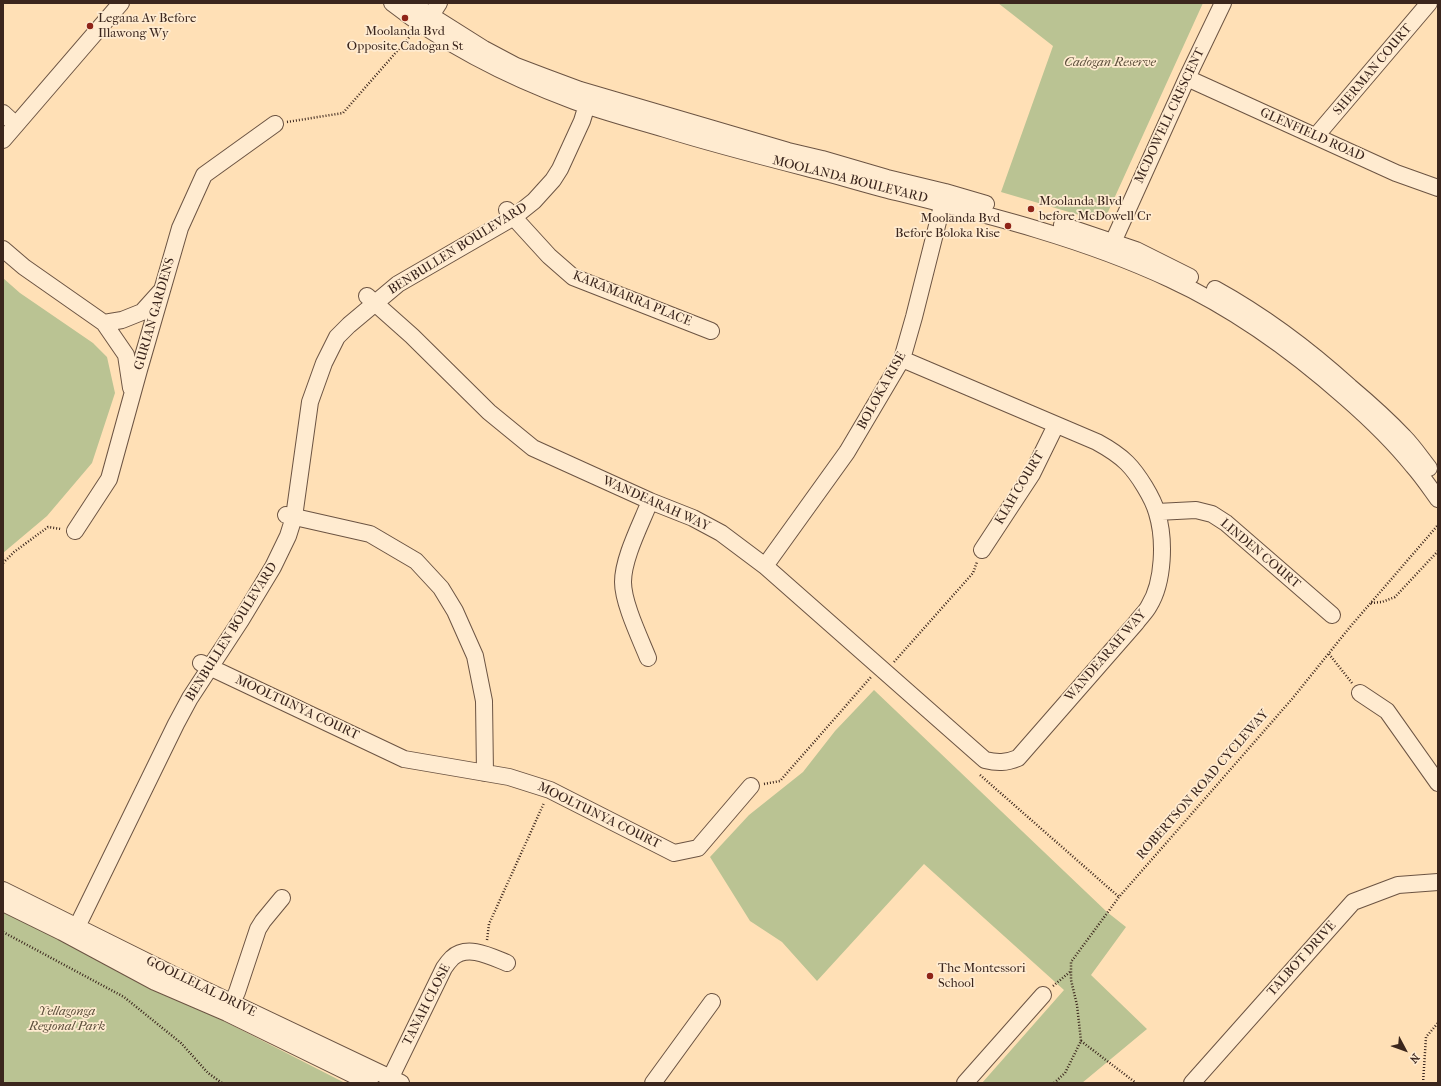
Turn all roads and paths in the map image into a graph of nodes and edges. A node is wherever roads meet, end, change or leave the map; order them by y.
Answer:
1 (121, 3) edge
2 (392, 3) edge
3 (411, 3) edge
4 (1223, 3) edge
5 (1429, 3) edge
6 (427, 19) edge
7 (1187, 78) junction
8 (583, 98) junction
9 (3, 113) edge
10 (275, 124) joint
11 (16, 125) junction
12 (1316, 136) junction
13 (3, 140) edge
14 (1438, 188) edge
15 (944, 197) junction
16 (510, 214) junction
17 (1111, 247) junction
18 (3, 249) edge
19 (163, 287) junction
20 (371, 300) junction
21 (104, 323) junction
22 (711, 331) dead end
23 (902, 359) junction
24 (132, 397) junction
25 (1056, 426) junction
26 (1438, 480) edge
27 (1438, 499) edge
28 (650, 501) junction
29 (1157, 512) junction
30 (290, 516) junction
31 (1438, 525) edge
32 (75, 531) joint
33 (982, 550) joint
34 (1438, 551) edge
35 (3, 563) edge
36 (765, 566) junction
37 (1371, 603) junction
38 (1332, 615) dead end
39 (1329, 654) junction
40 (648, 658) dead end
41 (205, 665) junction
42 (883, 669) junction
43 (1360, 693) joint
44 (485, 773) junction
45 (979, 773) dead end
46 (1438, 783) edge
47 (751, 786) joint
48 (550, 790) junction
49 (1438, 882) edge
50 (3, 890) edge
51 (1119, 897) junction
52 (282, 898) dead end
53 (3, 903) edge
54 (70, 929) junction
55 (3, 932) edge
56 (485, 954) junction
57 (507, 963) dead end
58 (1071, 971) junction
59 (1043, 994) joint
60 (712, 1002) dead end
61 (230, 1007) junction
62 (1438, 1023) edge
63 (1080, 1041) junction
64 (393, 1081) edge
65 (222, 1083) edge
66 (370, 1083) edge
67 (653, 1083) edge
68 (965, 1083) edge
69 (1054, 1083) edge
70 (1136, 1083) edge
71 (1192, 1083) edge
72 (1423, 1083) edge

1 - 11 street
2 - 6 street, MOOLANDA BOULEVARD
3 - 6 street, MOOLANDA BOULEVARD
4 - 7 street, MCDOWELL CRESCENT
5 - 12 street, SHERMAN COURT
6 - 8 street, MOOLANDA BOULEVARD
6 - 10 path
7 - 12 street, GLENFIELD ROAD
7 - 17 street, MCDOWELL CRESCENT
8 - 15 street, MOOLANDA BOULEVARD
8 - 16 street, BENBULLEN BOULEVARD
9 - 11 street
10 - 19 street, GURIAN GARDENS
11 - 13 street
12 - 14 street, GLENFIELD ROAD
15 - 17 street, MOOLANDA BOULEVARD
15 - 23 street, BOLOKA RISE
16 - 20 street, BENBULLEN BOULEVARD
16 - 22 street, KARAMARRA PLACE
17 - 26 street, MOOLANDA BOULEVARD
17 - 27 street, MOOLANDA BOULEVARD
18 - 21 street
19 - 21 street
19 - 24 street, GURIAN GARDENS
20 - 28 street, WANDEARAH WAY
20 - 30 street, BENBULLEN BOULEVARD
21 - 24 street
23 - 25 street, WANDEARAH WAY
23 - 36 street, BOLOKA RISE
24 - 32 street, GURIAN GARDENS
25 - 29 street, WANDEARAH WAY
25 - 33 street, KIAH COURT
28 - 36 street, WANDEARAH WAY
28 - 40 street
29 - 38 street, LINDEN COURT
29 - 42 street, WANDEARAH WAY
30 - 41 street, BENBULLEN BOULEVARD
30 - 44 street
31 - 37 path, ROBERTSON ROAD CYCLEWAY
32 - 35 path
33 - 42 path
34 - 37 path
36 - 42 street, WANDEARAH WAY
37 - 39 path, ROBERTSON ROAD CYCLEWAY
39 - 43 path
39 - 51 path, ROBERTSON ROAD CYCLEWAY
41 - 44 street, MOOLTUNYA COURT
41 - 54 street, BENBULLEN BOULEVARD
42 - 47 path
43 - 46 street
44 - 48 street, MOOLTUNYA COURT
45 - 51 path
47 - 48 street, MOOLTUNYA COURT
48 - 56 path
49 - 71 street, TALBOT DRIVE
50 - 54 street, GOOLLELAL DRIVE
51 - 58 path, ROBERTSON ROAD CYCLEWAY
52 - 61 street
53 - 54 street, GOOLLELAL DRIVE
54 - 61 street, GOOLLELAL DRIVE
55 - 65 path
56 - 57 street, TANAH CLOSE
56 - 64 street, TANAH CLOSE
58 - 59 path
58 - 63 path, ROBERTSON ROAD CYCLEWAY
59 - 68 street
60 - 67 street
61 - 64 street, GOOLLELAL DRIVE
61 - 66 street, GOOLLELAL DRIVE
62 - 72 path
63 - 69 path, ROBERTSON ROAD CYCLEWAY
63 - 70 path

